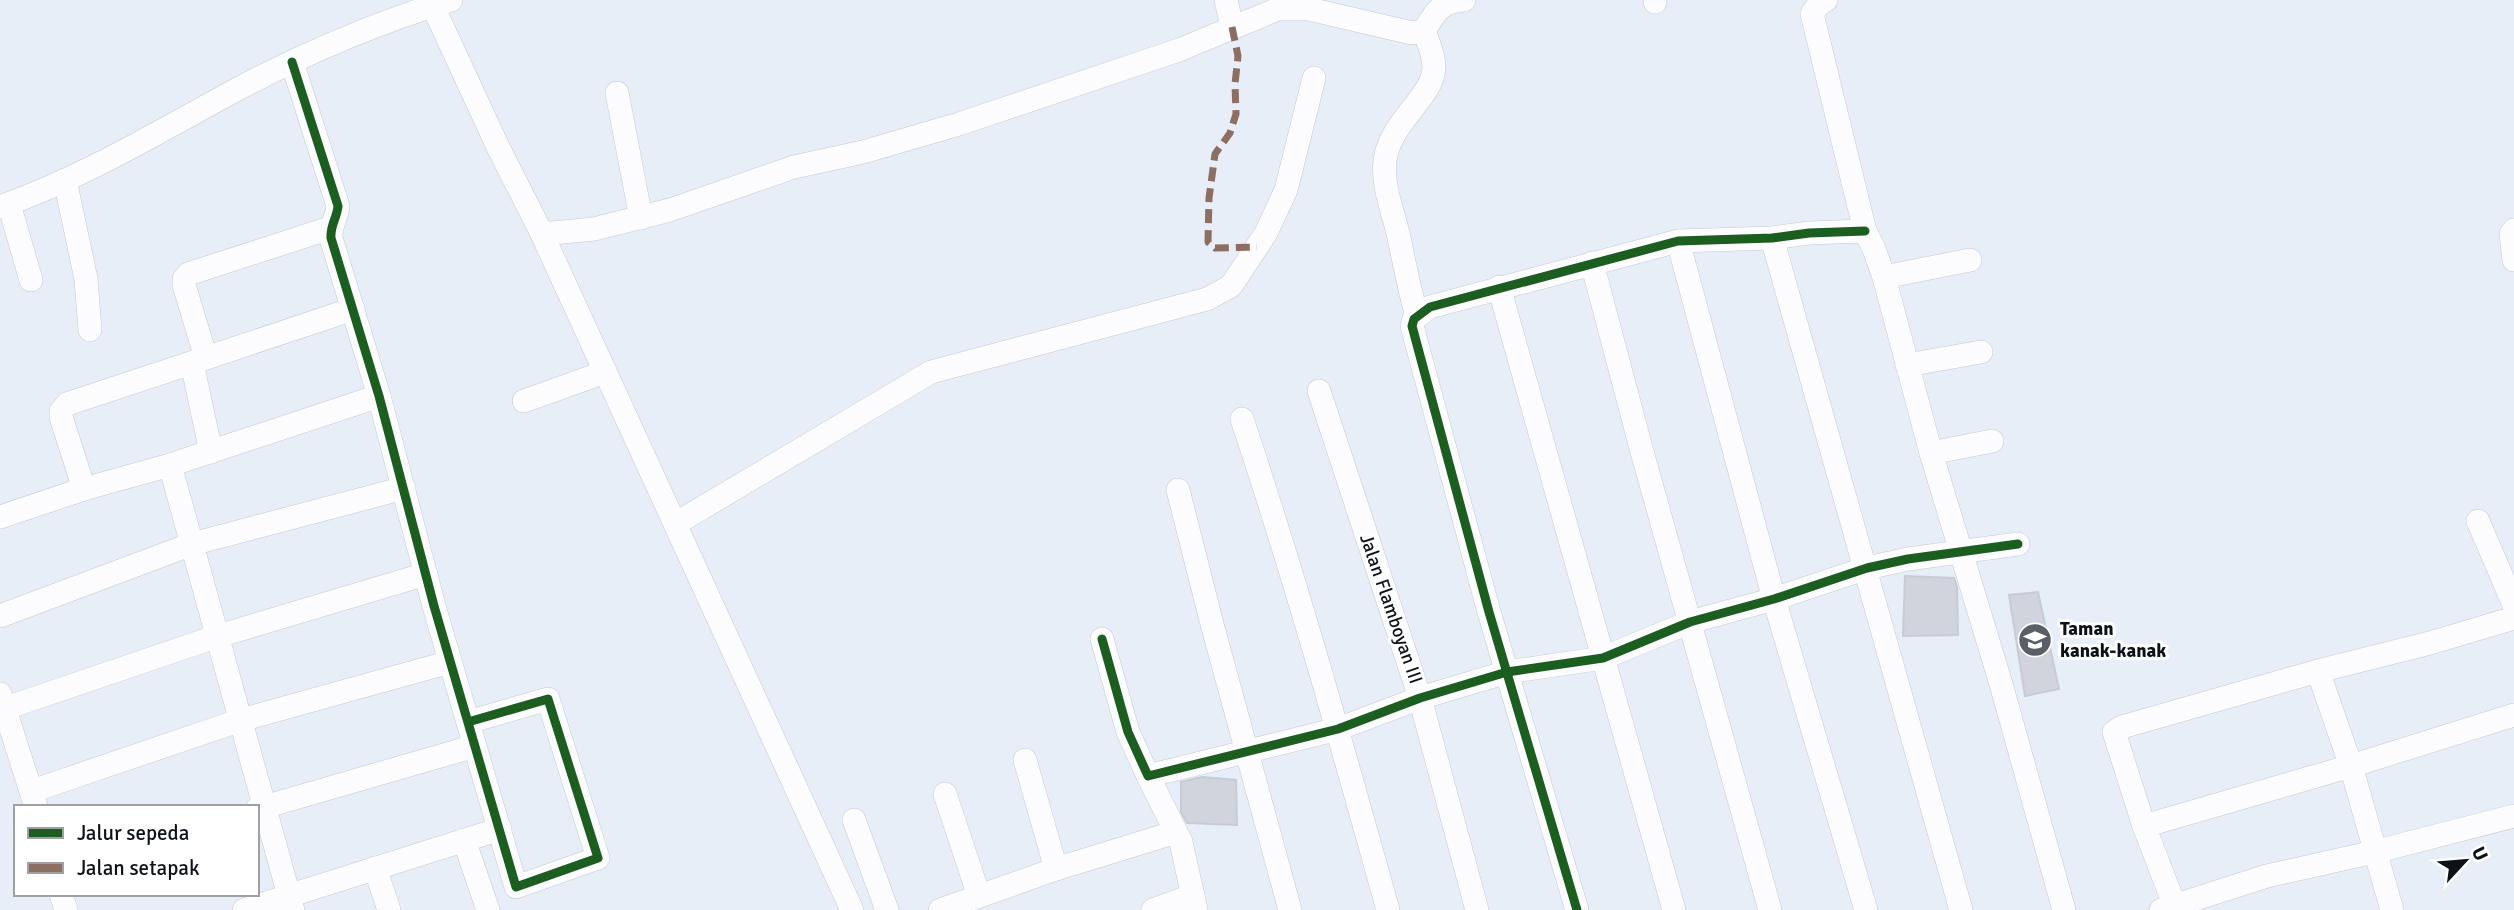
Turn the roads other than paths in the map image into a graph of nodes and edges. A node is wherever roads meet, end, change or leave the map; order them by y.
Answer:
1 (1226, 0) edge
2 (1464, 0) edge
3 (1826, 0) edge
4 (438, 2) edge
5 (1279, 4) edge
6 (1232, 27) junction
7 (1424, 31) junction
8 (292, 62) junction
9 (1314, 78) dead end
10 (617, 93) dead end
11 (65, 180) junction
12 (4, 205) edge
13 (641, 218) junction
14 (330, 228) junction
15 (2514, 230) edge
16 (1865, 231) junction
17 (542, 234) junction
18 (1772, 239) junction
19 (1678, 241) junction
20 (1970, 260) dead end
21 (2514, 260) edge
22 (1592, 263) junction
23 (1884, 276) junction
24 (31, 280) dead end
25 (1499, 288) junction
26 (353, 309) junction
27 (1417, 316) junction
28 (90, 330) dead end
29 (1981, 352) dead end
30 (199, 361) junction
31 (1907, 365) junction
32 (605, 372) junction
33 (1318, 391) dead end
34 (379, 396) junction
35 (524, 401) dead end
36 (1241, 419) dead end
37 (1992, 441) dead end
38 (211, 452) junction
39 (1931, 453) junction
40 (170, 465) junction
41 (404, 488) junction
42 (84, 489) junction
43 (1178, 490) dead end
44 (0, 517) edge
45 (2478, 521) dead end
46 (675, 524) junction
47 (192, 544) junction
48 (2018, 544) dead end
49 (1959, 551) junction
50 (1867, 568) junction
51 (426, 574) junction
52 (1774, 599) junction
53 (2514, 605) edge
54 (0, 616) edge
55 (2514, 618) edge
56 (1690, 622) junction
57 (218, 636) junction
58 (1102, 639) dead end
59 (1604, 658) junction
60 (450, 662) junction
61 (2318, 671) junction
62 (1507, 672) junction
63 (1420, 698) junction
64 (3, 701) edge
65 (2514, 715) edge
66 (241, 720) junction
67 (468, 722) junction
68 (1338, 729) junction
69 (475, 746) junction
70 (1248, 753) junction
71 (1025, 760) dead end
72 (2351, 766) junction
73 (1148, 776) junction
74 (945, 794) dead end
75 (34, 799) edge
76 (261, 808) edge
77 (2514, 816) edge
78 (854, 820) dead end
79 (2144, 826) junction
80 (500, 829) junction
81 (1176, 832) junction
82 (464, 840) junction
83 (2374, 852) junction
84 (375, 868) junction
85 (1056, 869) junction
86 (978, 896) junction
87 (291, 903) edge
88 (1195, 903) edge
89 (2167, 907) edge
90 (244, 910) edge
91 (390, 910) edge
92 (488, 910) edge
93 (852, 910) edge
94 (887, 910) edge
95 (940, 910) edge
96 (1153, 910) edge
97 (1290, 910) edge
98 (1388, 910) edge
99 (1477, 910) edge
100 (1577, 910) edge
101 (1674, 910) edge
102 (1770, 910) edge
103 (1866, 910) edge
104 (1961, 910) edge
105 (2064, 910) edge
106 (2392, 910) edge

1 - 6 street
2 - 7 street
3 - 16 street
4 - 8 street
4 - 17 street
5 - 6 street
5 - 7 street
6 - 13 street
7 - 27 street
8 - 11 street
8 - 14 street
9 - 46 street
10 - 13 street
11 - 12 street
11 - 28 street
12 - 24 street
13 - 17 street
14 - 26 street
14 - 30 street
15 - 21 street
16 - 18 street
16 - 23 street
17 - 32 street
18 - 19 street
18 - 50 street
19 - 22 street
19 - 52 street
20 - 23 street
22 - 25 street
22 - 56 street
23 - 31 street
25 - 27 street
25 - 59 street
26 - 30 street
26 - 34 street
27 - 62 street
29 - 31 street
30 - 38 street
30 - 42 street
31 - 39 street
32 - 35 street
32 - 46 street
33 - 63 street, Jalan Flamboyan III
34 - 38 street
34 - 41 street
36 - 68 street
37 - 39 street
38 - 40 street
39 - 49 street
40 - 42 street
40 - 47 street
41 - 47 street
41 - 51 street
42 - 44 street
43 - 70 street
45 - 53 street
46 - 93 street
47 - 54 street
47 - 57 street
48 - 49 street
49 - 50 street
49 - 105 street
50 - 52 street
50 - 104 street
51 - 57 street
51 - 60 street
52 - 56 street
52 - 103 street
55 - 61 street
56 - 59 street
56 - 102 street
57 - 64 street
57 - 66 street
58 - 73 street
59 - 62 street
59 - 101 street
60 - 66 street
60 - 67 street
61 - 72 street
61 - 79 street
62 - 63 street
62 - 100 street
63 - 68 street
63 - 99 street, Jalan Flamboyan III
64 - 75 street
65 - 72 street
66 - 75 street
66 - 76 street
67 - 69 street
67 - 80 street
68 - 70 street
68 - 98 street
69 - 76 street
69 - 80 street
70 - 73 street
70 - 97 street
71 - 85 street
72 - 79 street
72 - 83 street
73 - 81 street
74 - 86 street
76 - 87 street
77 - 83 street
78 - 94 street
79 - 89 street
80 - 82 street
81 - 85 street
81 - 88 street
82 - 84 street
82 - 92 street
83 - 89 street
83 - 106 street
84 - 87 street
84 - 91 street
85 - 86 street
86 - 95 street
87 - 90 street
88 - 96 street

